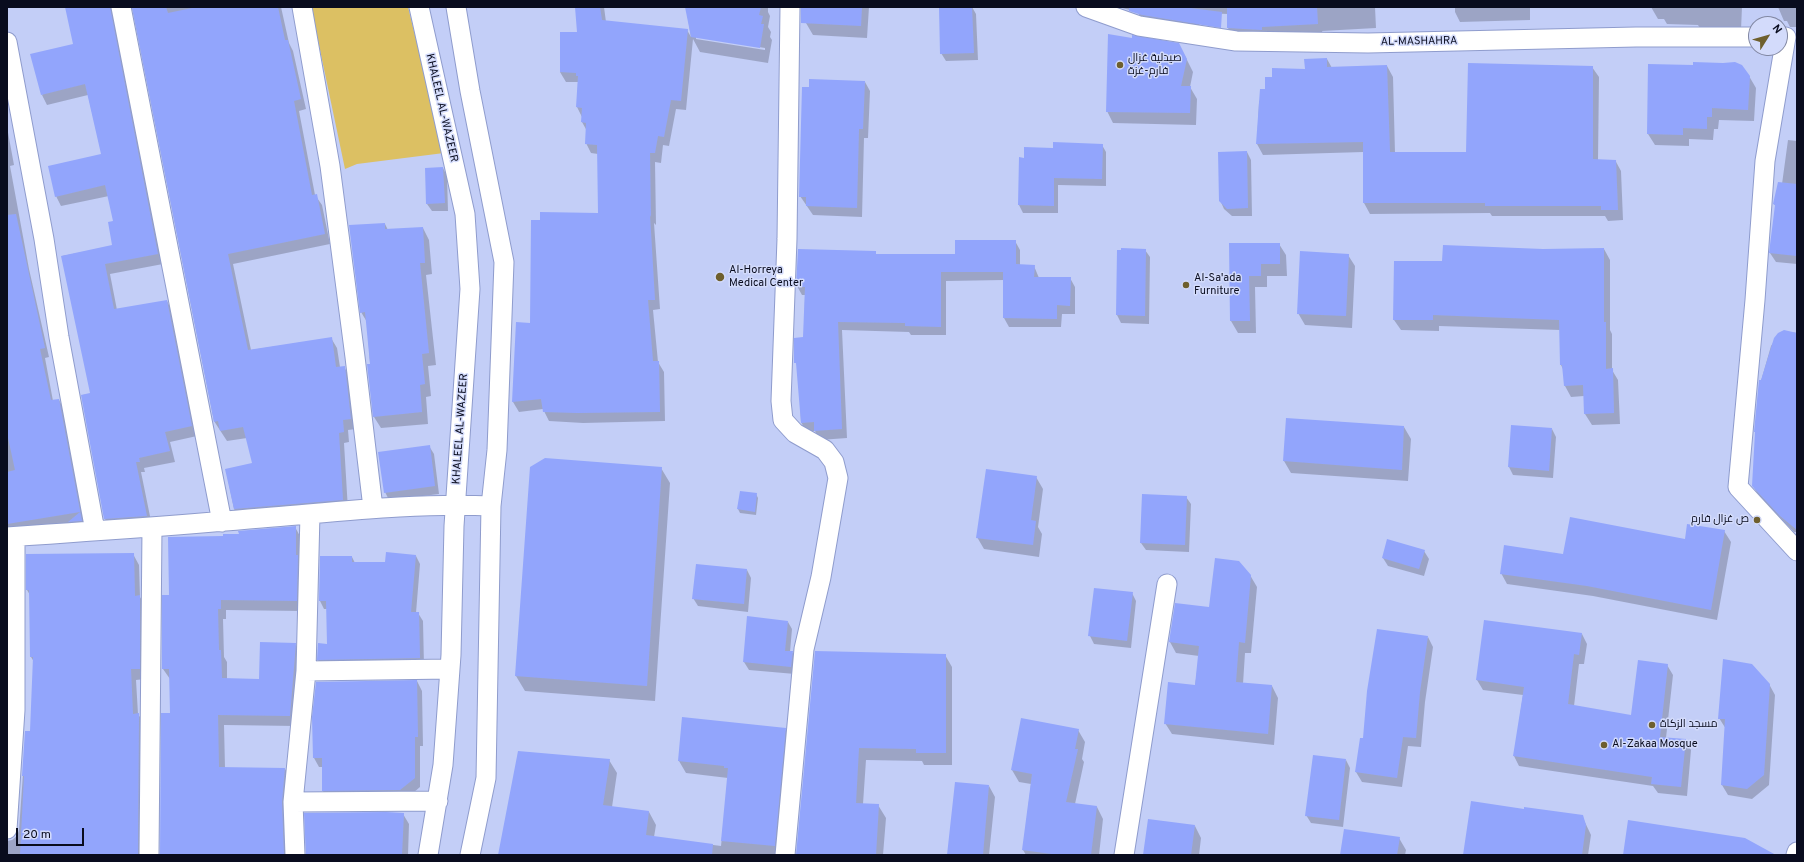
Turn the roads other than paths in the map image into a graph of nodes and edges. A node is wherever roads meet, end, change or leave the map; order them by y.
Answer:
1 (121, 7) edge
2 (302, 7) edge
3 (418, 7) edge
4 (456, 7) edge
5 (790, 7) edge
6 (1086, 7) edge
7 (1748, 37) edge
8 (7, 42) edge
9 (1785, 56) edge
10 (456, 504) junction
11 (491, 506) junction
12 (373, 508) junction
13 (310, 514) junction
14 (222, 522) junction
15 (152, 528) junction
16 (95, 530) junction
17 (11, 537) edge
18 (1797, 551) edge
19 (1167, 584) dead end
20 (450, 668) junction
21 (306, 671) junction
22 (438, 801) junction
23 (293, 802) junction
24 (7, 829) edge
25 (1797, 852) edge
26 (149, 855) edge
27 (296, 855) edge
28 (428, 855) edge
29 (470, 855) edge
30 (785, 855) edge
31 (1124, 855) edge
32 (1796, 855) edge

1 - 14 street
2 - 12 street
3 - 10 street, KHALEEL AL-WAZEER
4 - 11 street
5 - 30 street
6 - 7 street, AL-MASHAHRA
8 - 16 street
9 - 18 street
10 - 11 street
10 - 12 street
10 - 20 street, KHALEEL AL-WAZEER
11 - 29 street
12 - 13 street
13 - 14 street
13 - 21 street
14 - 15 street
15 - 16 street
15 - 26 street
16 - 17 street
17 - 24 street
19 - 31 street
20 - 21 street
20 - 22 street, KHALEEL AL-WAZEER
21 - 23 street
22 - 23 street
22 - 28 street, KHALEEL AL-WAZEER
23 - 27 street
25 - 32 street

